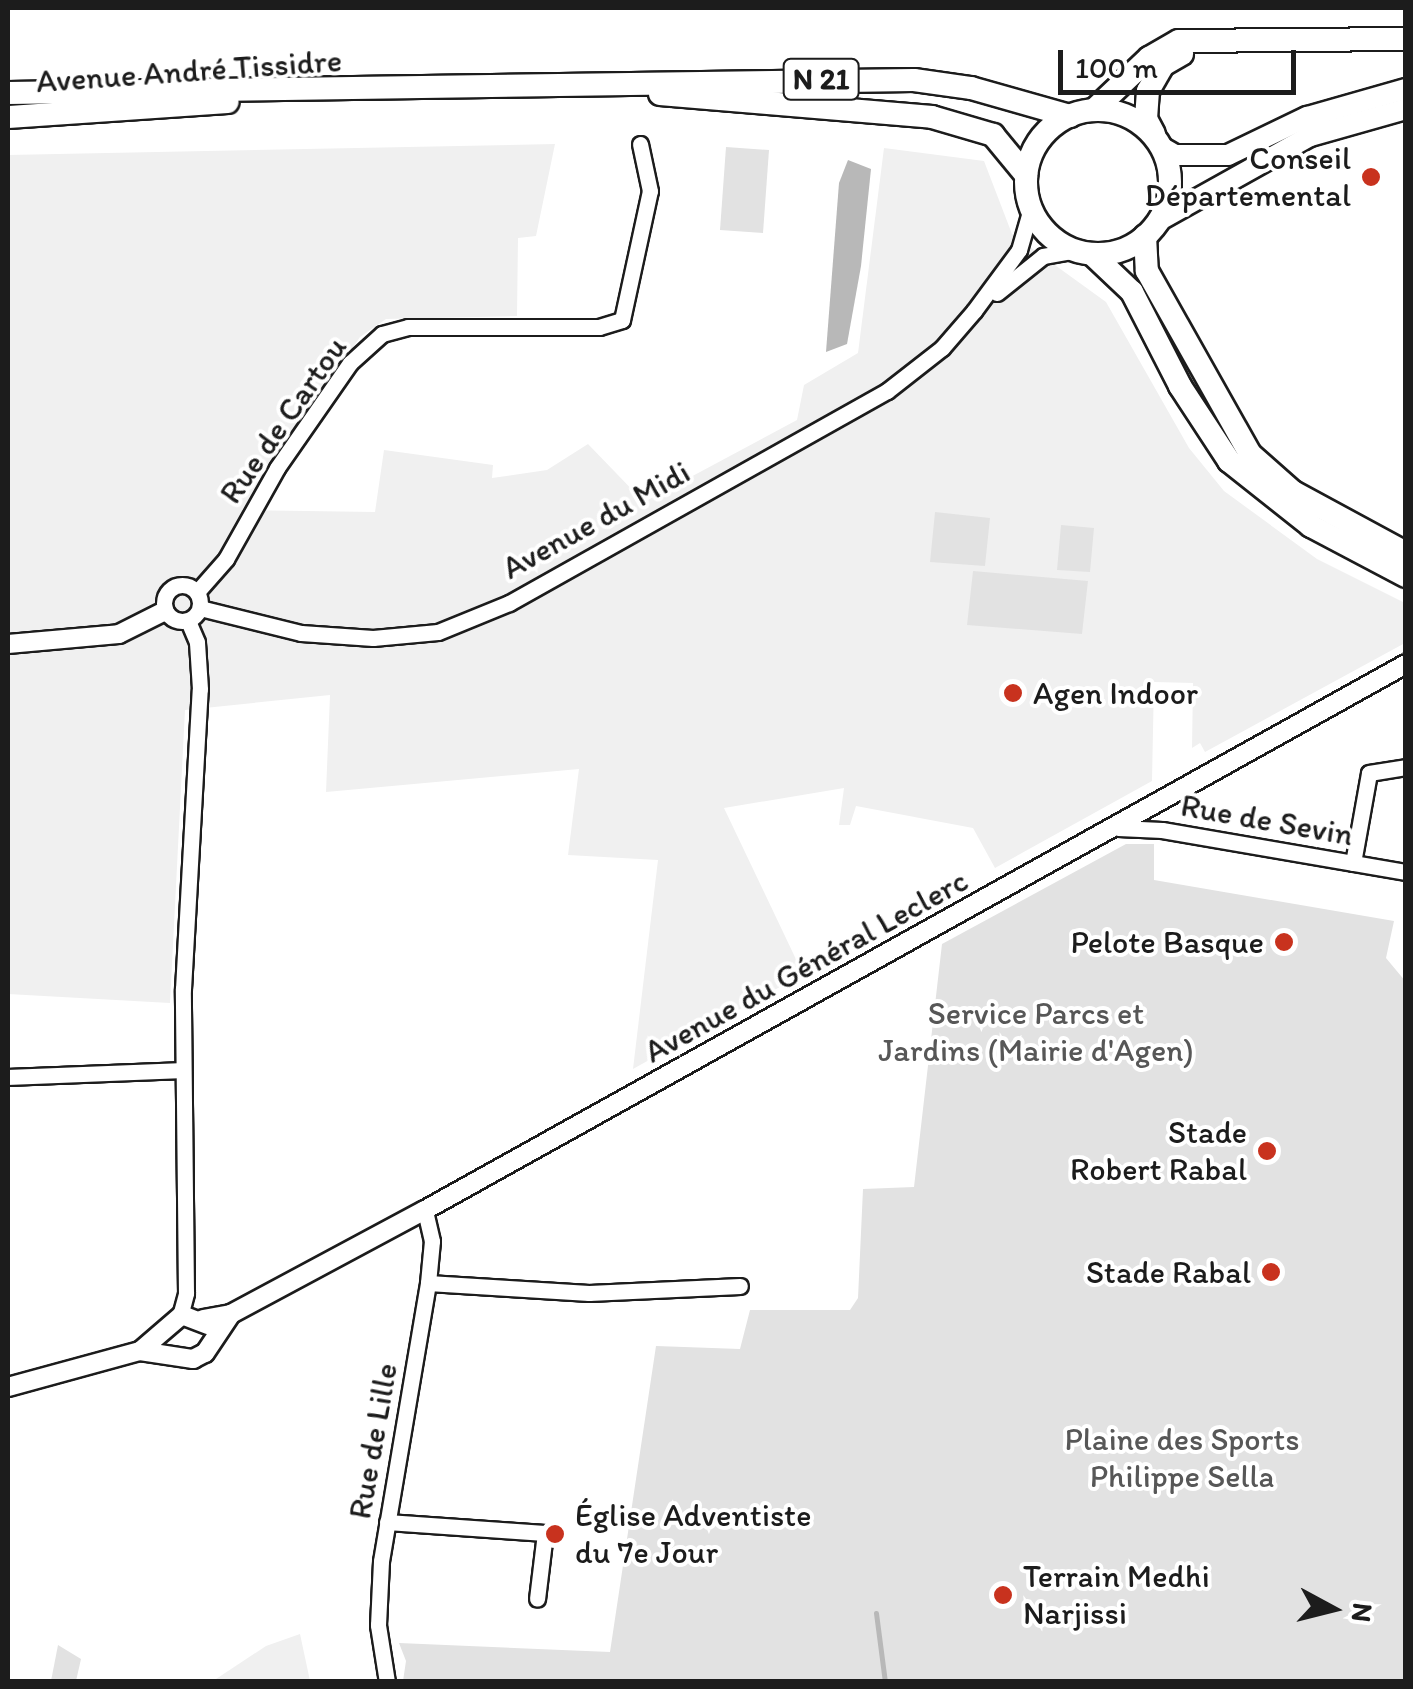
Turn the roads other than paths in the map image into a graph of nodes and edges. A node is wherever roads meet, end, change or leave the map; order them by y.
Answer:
1 (1406, 38) edge
2 (1266, 42) junction
3 (567, 87) junction
4 (375, 89) junction
5 (1406, 90) edge
6 (8, 93) edge
7 (1406, 109) edge
8 (1094, 110) junction
9 (1070, 116) junction
10 (8, 117) edge
11 (1158, 142) junction
12 (640, 144) dead end
13 (1026, 175) junction
14 (1030, 212) junction
15 (1152, 228) junction
16 (1084, 252) junction
17 (974, 311) junction
18 (1406, 553) edge
19 (1406, 576) edge
20 (198, 600) junction
21 (165, 611) junction
22 (188, 621) junction
23 (8, 644) edge
24 (1406, 664) edge
25 (1406, 767) edge
26 (1118, 828) junction
27 (1353, 863) junction
28 (1406, 872) edge
29 (183, 1070) junction
30 (8, 1077) edge
31 (425, 1210) junction
32 (428, 1282) junction
33 (740, 1286) dead end
34 (186, 1293) junction
35 (231, 1314) junction
36 (201, 1318) junction
37 (174, 1321) junction
38 (211, 1339) junction
39 (140, 1351) junction
40 (174, 1354) junction
41 (8, 1387) edge
42 (387, 1522) junction
43 (538, 1599) dead end
44 (387, 1682) edge

1 - 2 main road
2 - 8 main road
2 - 11 main road
3 - 4 main road, Avenue André Tissidre
3 - 9 main road, Avenue André Tissidre / N 21
3 - 13 main road, Avenue André Tissidre / N 21
4 - 6 main road, Avenue André Tissidre
4 - 10 main road, Avenue André Tissidre
5 - 11 main road
7 - 15 main road
8 - 9 main road
8 - 11 main road
9 - 13 main road
11 - 15 main road
12 - 20 street, Rue de Cartou
13 - 14 main road
14 - 16 main road
14 - 17 street, Avenue du Midi
15 - 16 main road
15 - 18 main road
16 - 17 street, Avenue du Midi
16 - 19 main road
17 - 20 street, Avenue du Midi
20 - 21 street
20 - 22 street
21 - 22 street
21 - 23 street
22 - 29 street
24 - 26 street, Avenue du Général Leclerc
25 - 27 street
26 - 27 street, Rue de Sevin
26 - 31 street, Avenue du Général Leclerc
27 - 28 street, Rue de Sevin
29 - 30 street
29 - 34 street
31 - 32 street, Rue de Lille
31 - 35 street, Avenue du Général Leclerc
32 - 33 street
32 - 42 street, Rue de Lille
34 - 36 street
34 - 37 street
35 - 36 street, Avenue du Général Leclerc
35 - 38 street, Avenue du Général Leclerc
36 - 37 street, Avenue du Général Leclerc
36 - 38 street
37 - 39 street
37 - 40 street
38 - 40 street
39 - 40 street
39 - 41 street
42 - 43 street
42 - 44 street, Rue de Lille

